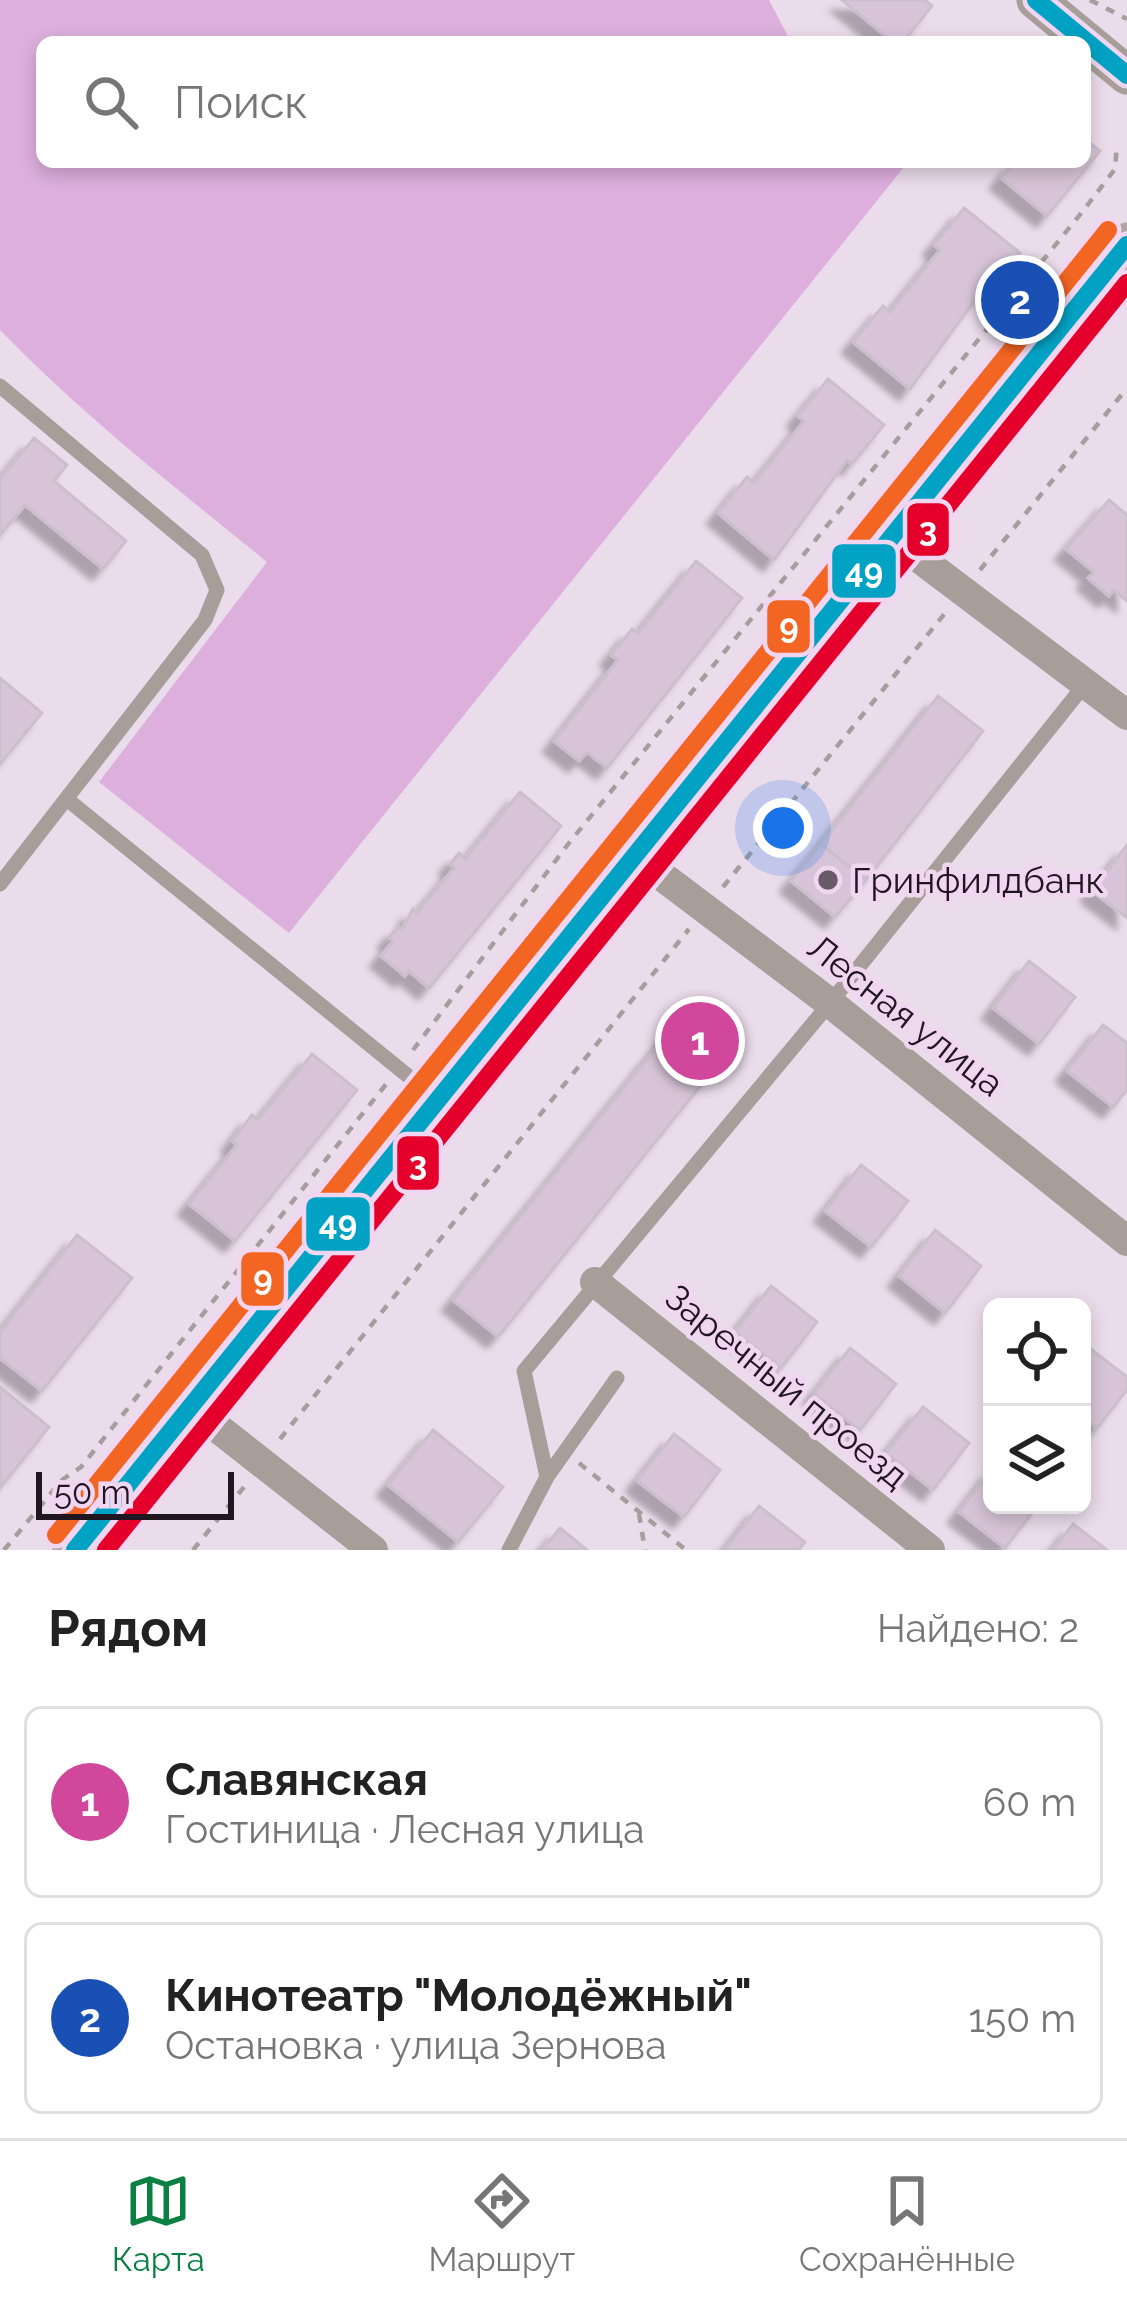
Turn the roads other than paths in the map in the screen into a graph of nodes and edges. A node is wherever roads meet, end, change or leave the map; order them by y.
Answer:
1 (1062, 4) edge
2 (1127, 75) edge
3 (1127, 245) edge
4 (0, 386) edge
5 (890, 536) junction
6 (1086, 683) junction
7 (1127, 716) edge
8 (68, 800) junction
9 (634, 855) junction
10 (0, 884) edge
11 (830, 1003) junction
12 (437, 1100) junction
13 (1127, 1241) edge
14 (595, 1282) junction
15 (617, 1378) dead end
16 (191, 1407) junction
17 (547, 1478) junction
18 (75, 1550) edge
19 (374, 1550) edge
20 (509, 1550) edge
21 (930, 1550) edge

1 - 2 street
3 - 5 main road
4 - 8 lane
5 - 6 street
5 - 9 main road
6 - 7 street
6 - 11 lane
8 - 10 lane
8 - 12 lane
9 - 11 street, Лесная улица
9 - 12 main road
11 - 13 street, Лесная улица
11 - 14 lane
12 - 16 main road
14 - 17 lane
14 - 21 street, Заречный проезд
15 - 17 lane
16 - 18 main road
16 - 19 street
17 - 20 lane

